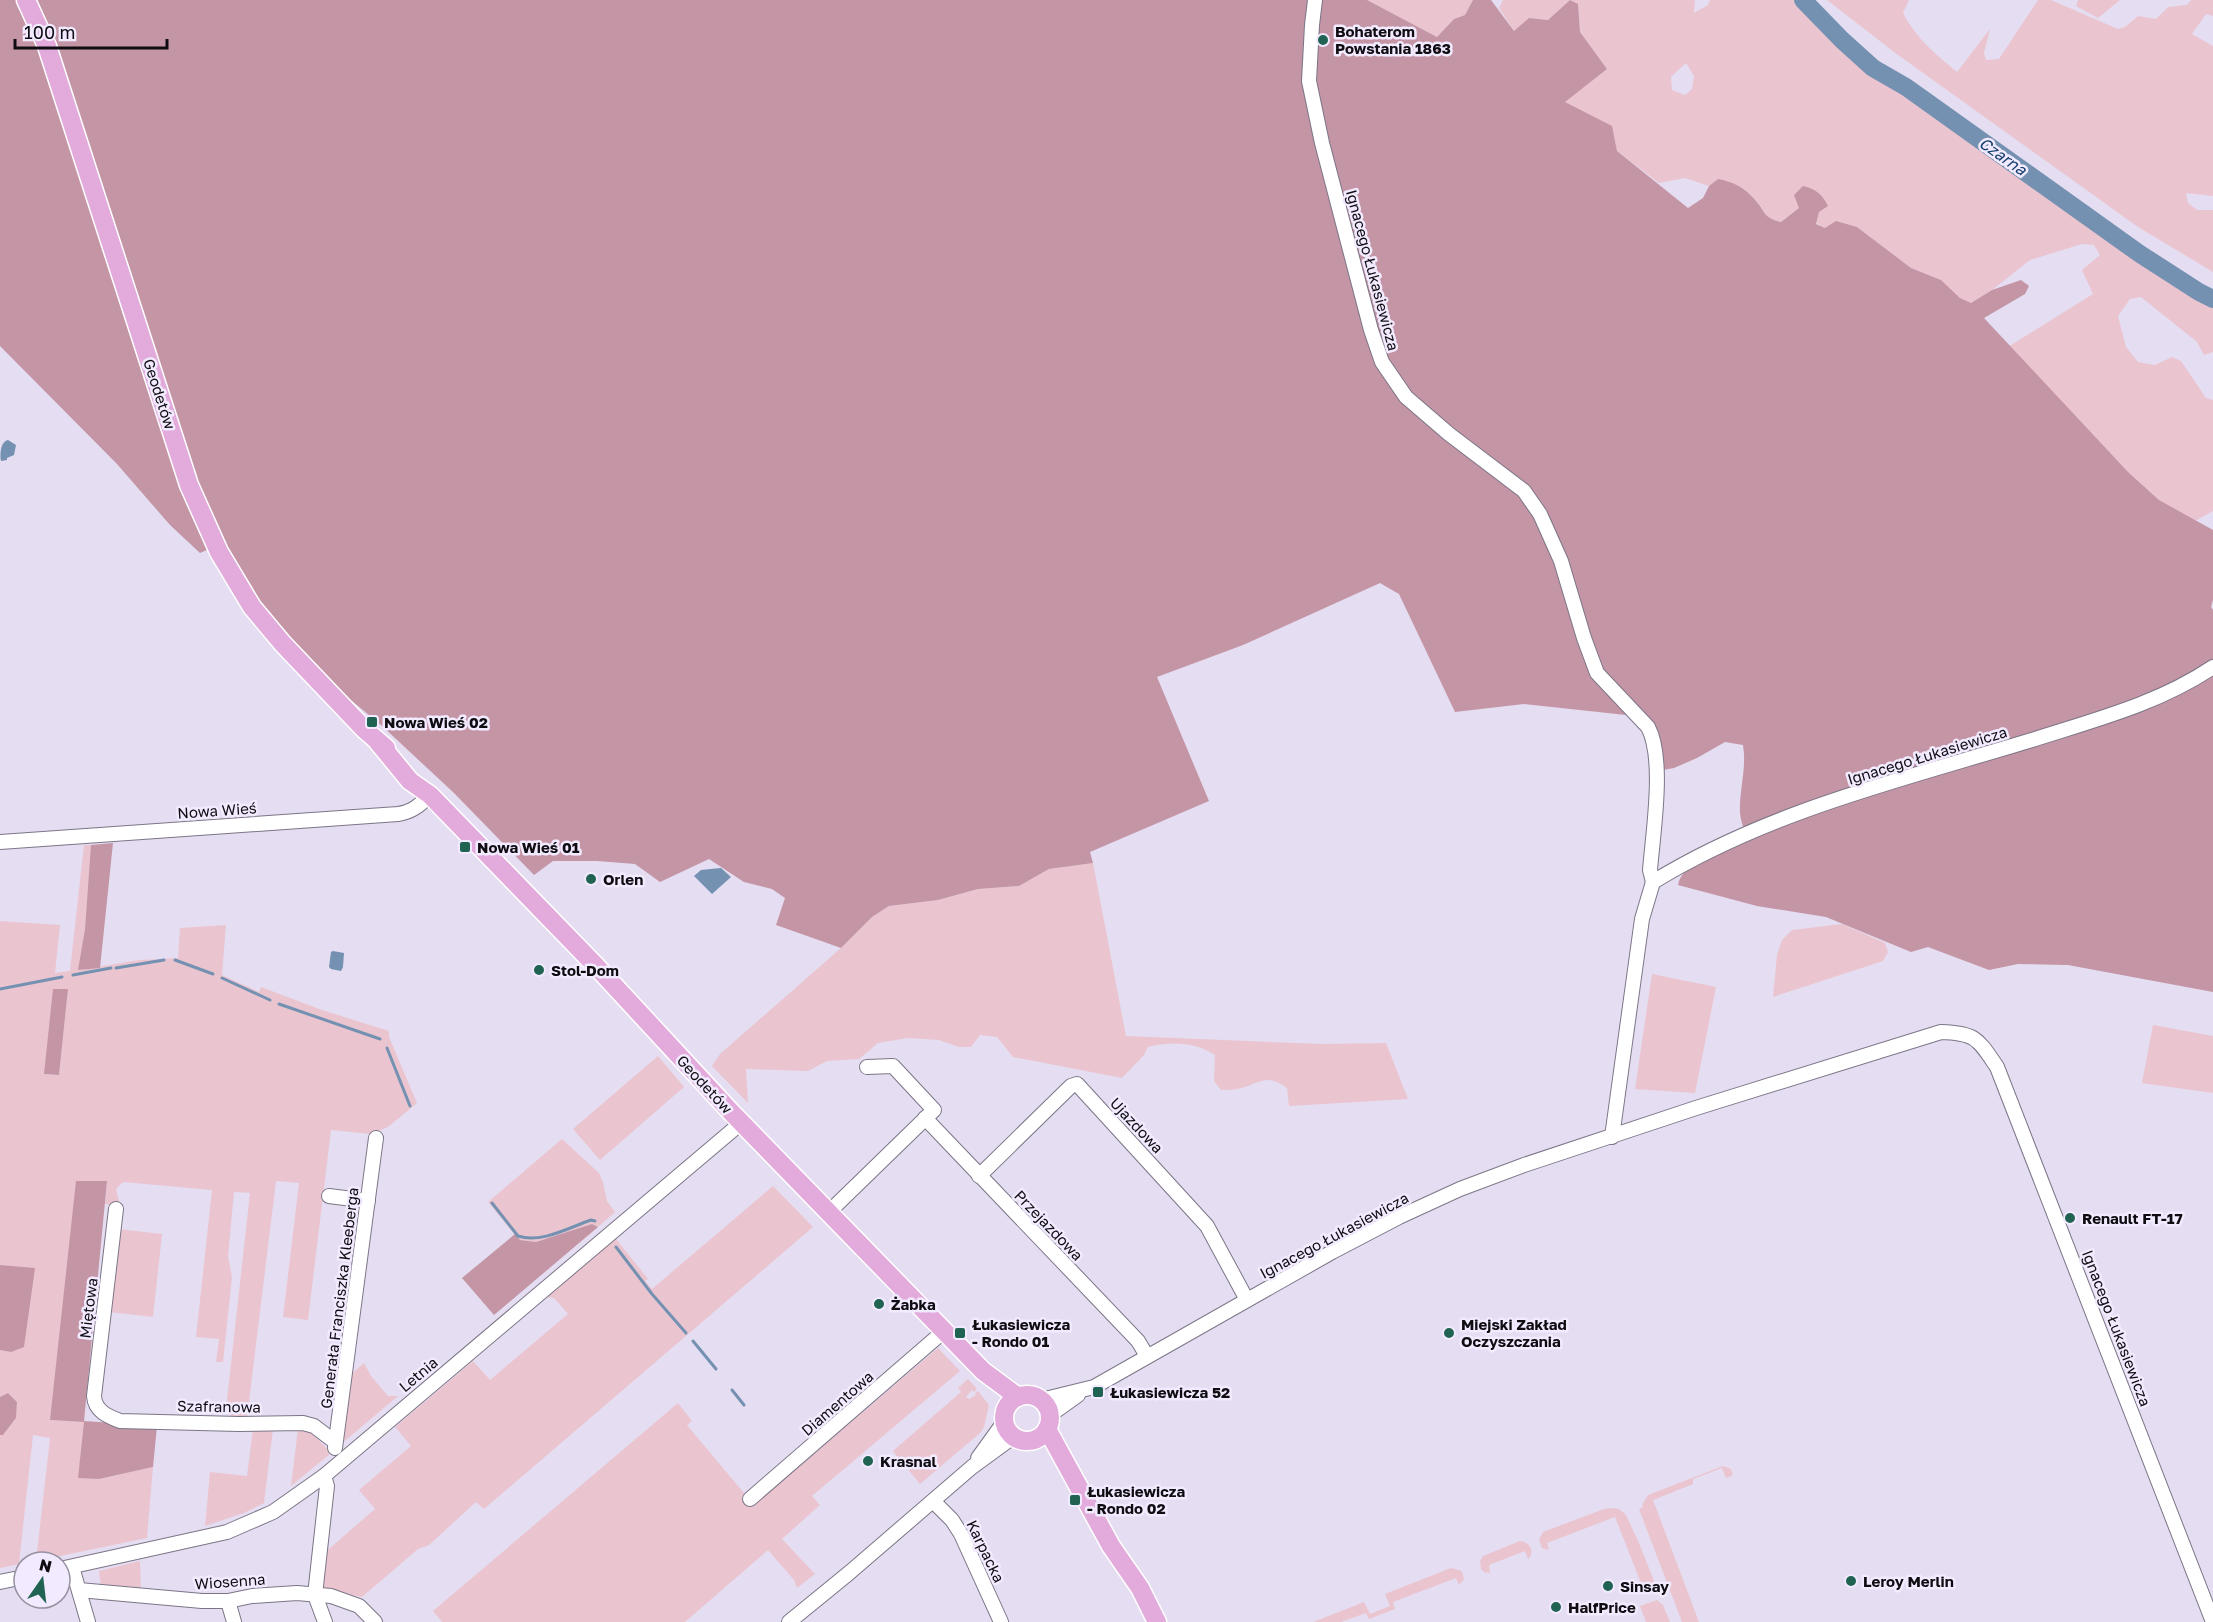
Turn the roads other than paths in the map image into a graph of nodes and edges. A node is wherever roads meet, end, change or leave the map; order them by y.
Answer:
1 (26, 0) edge
2 (1315, 0) edge
3 (2213, 667) edge
4 (429, 795) junction
5 (0, 842) edge
6 (1653, 882) junction
7 (867, 1068) dead end
8 (925, 1118) junction
9 (741, 1123) junction
10 (1612, 1137) junction
11 (376, 1138) dead end
12 (979, 1176) junction
13 (329, 1196) dead end
14 (368, 1201) junction
15 (116, 1209) dead end
16 (830, 1212) junction
17 (1247, 1300) junction
18 (944, 1330) junction
19 (1147, 1356) junction
20 (99, 1409) joint
21 (1010, 1417) junction
22 (1044, 1421) junction
23 (335, 1442) junction
24 (340, 1461) junction
25 (324, 1476) junction
26 (750, 1499) dead end
27 (933, 1501) junction
28 (1116, 1554) junction
29 (72, 1567) edge
30 (72, 1578) edge
31 (79, 1590) junction
32 (315, 1595) junction
33 (228, 1601) junction
34 (995, 1620) edge
35 (88, 1622) edge
36 (234, 1622) edge
37 (325, 1622) edge
38 (375, 1622) edge
39 (789, 1622) edge
40 (1145, 1622) edge
41 (1157, 1622) edge
42 (2213, 1622) edge

1 - 4 main road, Geodetów
2 - 6 street, Ignacego Łukasiewicza
3 - 6 street, Ignacego Łukasiewicza
4 - 5 street, Nowa Wieś
4 - 9 main road, Geodetów
6 - 10 street, Ignacego Łukasiewicza
7 - 8 street
8 - 12 street, Przejazdowa
8 - 16 street
9 - 16 main road, Geodetów
9 - 24 street, Letnia
10 - 17 street, Ignacego Łukasiewicza
10 - 42 street, Ignacego Łukasiewicza
11 - 14 street, Generała Franciszka Kleeberga
12 - 17 street, Ujazdowa
12 - 19 street, Przejazdowa
13 - 14 street
14 - 23 street, Generała Franciszka Kleeberga
15 - 20 street, Miętowa
16 - 18 main road, Geodetów
17 - 19 street, Ignacego Łukasiewicza
18 - 21 main road, Geodetów
18 - 26 street, Diamentowa
19 - 22 street, Ignacego Łukasiewicza
20 - 23 street, Szafranowa
21 - 22 main road
21 - 22 main road
21 - 27 street
22 - 28 main road
23 - 24 street, Generała Franciszka Kleeberga
24 - 25 street, Letnia
25 - 29 street, Letnia
25 - 32 street
27 - 34 street, Karpacka
27 - 39 street
28 - 40 main road
28 - 41 main road
30 - 31 street
31 - 33 street, Wiosenna
31 - 35 street
32 - 33 street, Wiosenna
32 - 37 street
32 - 38 street, Wiosenna
33 - 36 street

